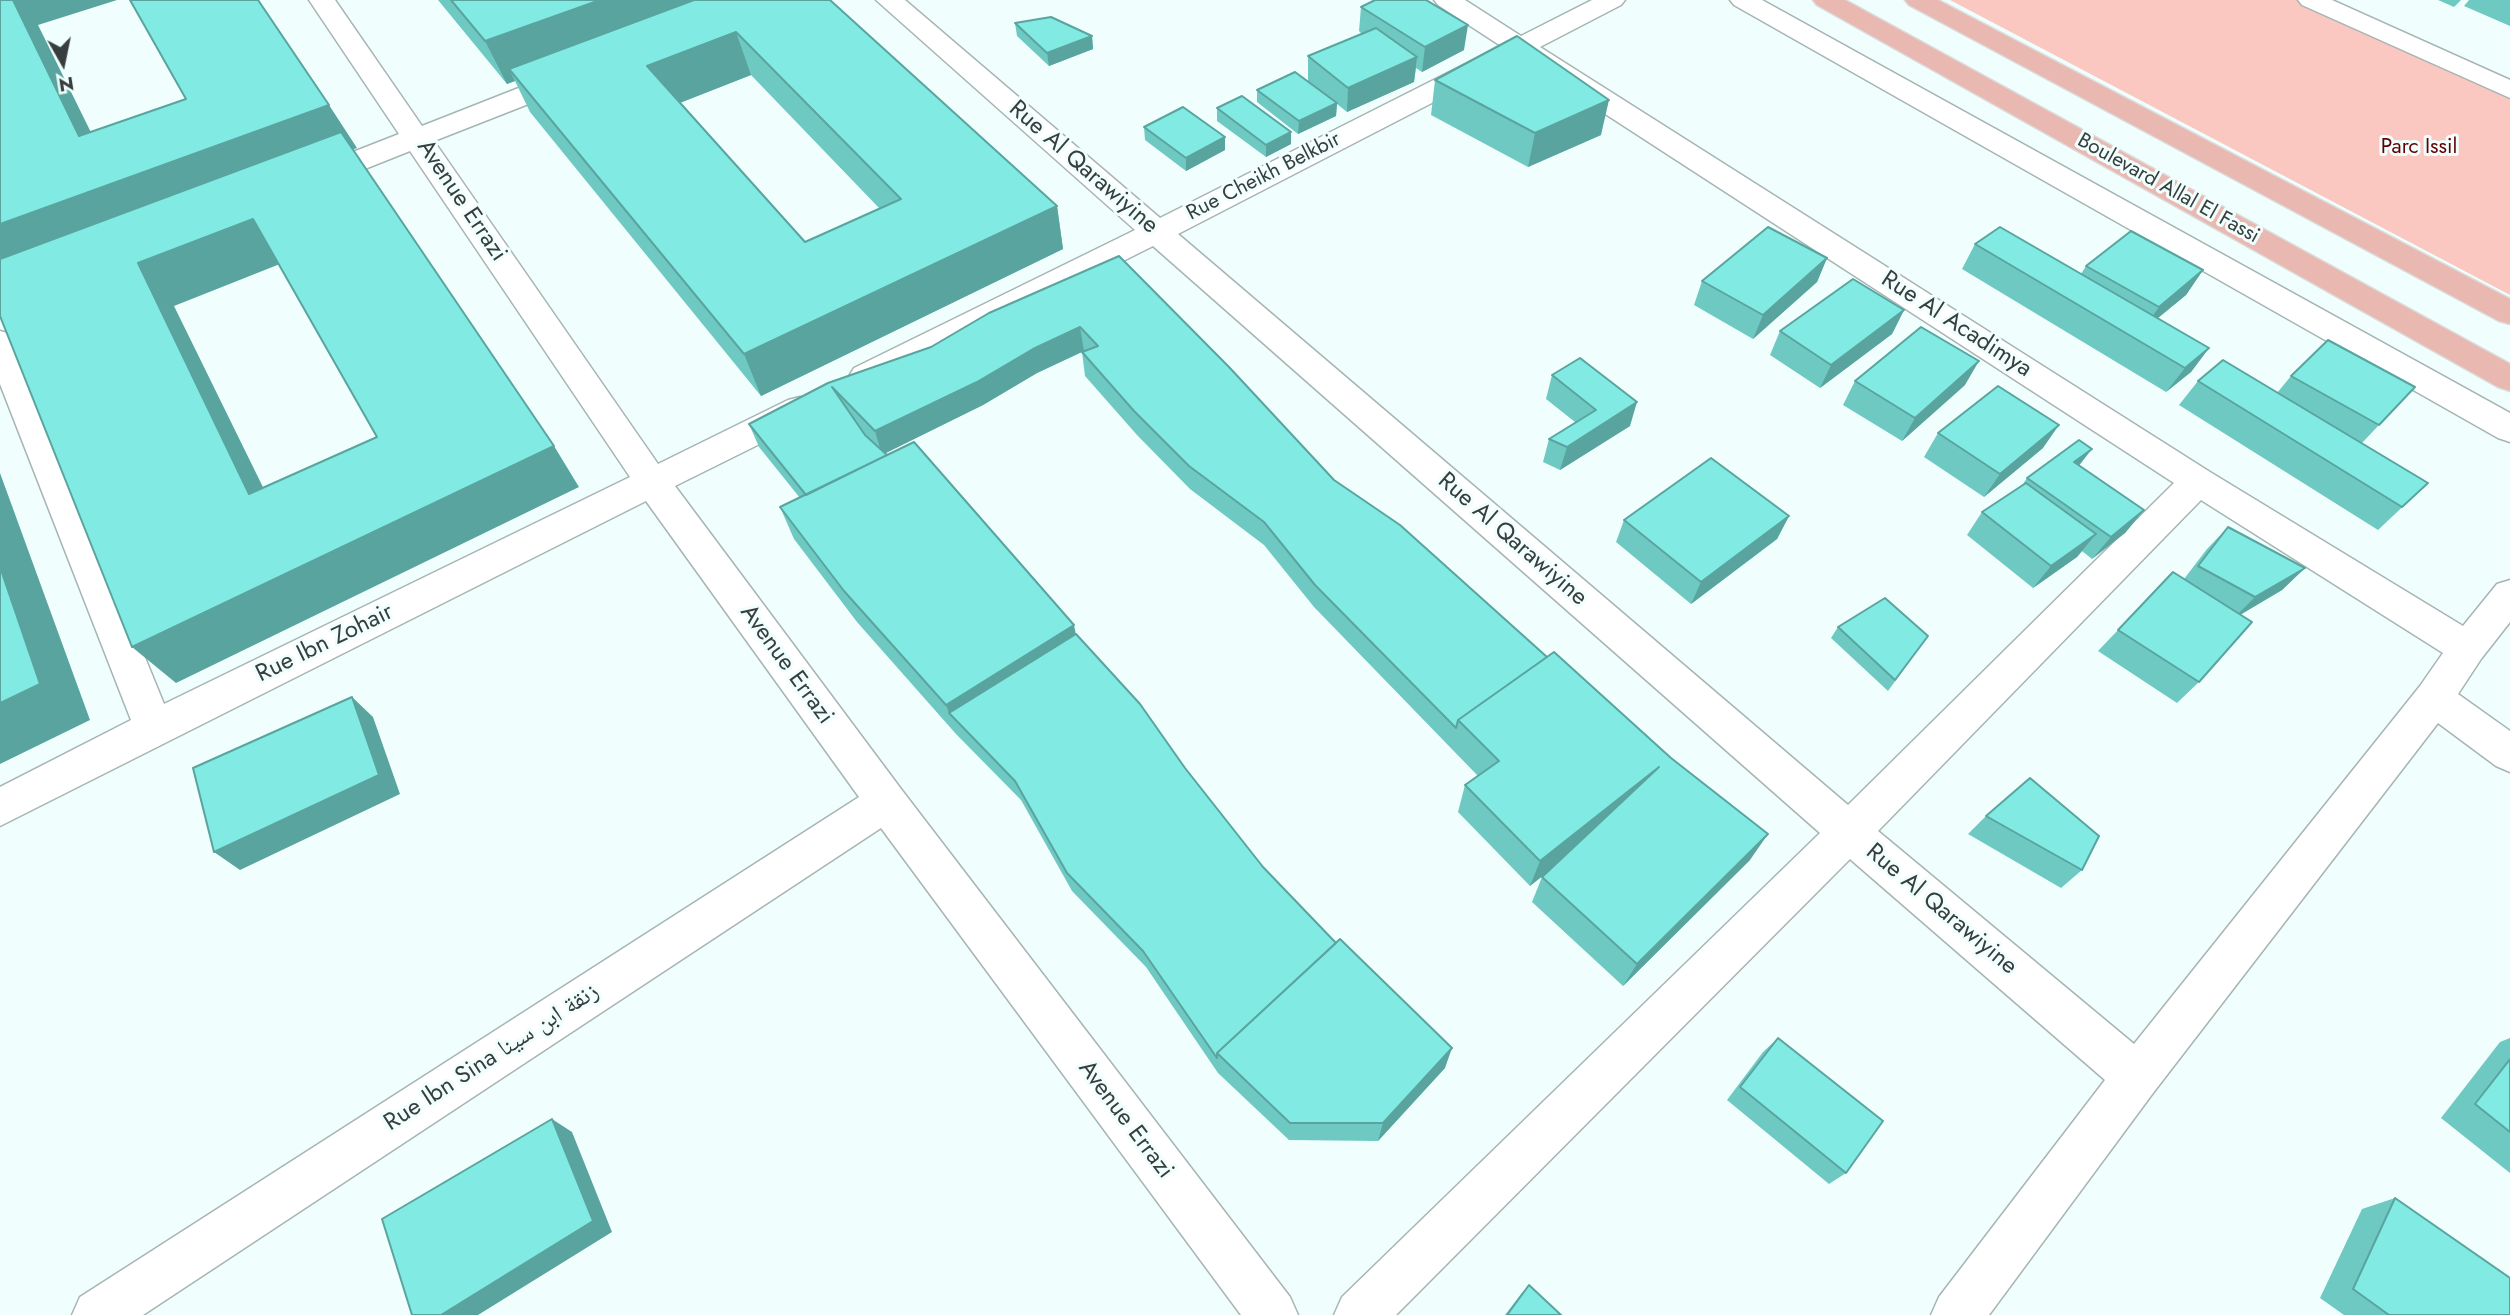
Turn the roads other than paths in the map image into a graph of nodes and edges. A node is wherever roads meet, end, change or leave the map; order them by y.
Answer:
1 (322, 0) edge
2 (889, 0) edge
3 (1447, 0) edge
4 (1612, 0) edge
5 (1744, 0) edge
6 (1826, 0) edge
7 (1918, 0) edge
8 (2311, 0) edge
9 (1521, 46) junction
10 (595, 69) edge
11 (2510, 90) edge
12 (418, 137) junction
13 (292, 187) edge
14 (1157, 232) junction
15 (2510, 313) edge
16 (0, 342) edge
17 (2510, 379) edge
18 (2510, 429) edge
19 (2198, 481) junction
20 (652, 482) junction
21 (2510, 595) edge
22 (2467, 648) junction
23 (2434, 698) junction
24 (154, 728) junction
25 (2510, 754) edge
26 (886, 802) junction
27 (0, 808) edge
28 (1849, 832) junction
29 (2137, 1077) junction
30 (98, 1315) edge
31 (1272, 1315) edge
32 (1360, 1315) edge
33 (1957, 1315) edge

1 - 12 street, Avenue Errazi
2 - 14 street, Rue Al Qarawiyine
3 - 9 street, Rue Al Acadimya
4 - 9 street, Rue Cheikh Belkbir
5 - 18 street
6 - 17 main road, Boulevard Allal El Fassi
7 - 15 main road, Boulevard Allal El Fassi
8 - 11 street
9 - 14 street, Rue Cheikh Belkbir
9 - 19 street, Rue Al Acadimya
10 - 12 street
12 - 13 street
12 - 20 street, Avenue Errazi
14 - 20 street, Rue Cheikh Belkbir
14 - 28 street, Rue Al Qarawiyine
16 - 24 street
19 - 22 street, Rue Al Acadimya
19 - 28 street
20 - 24 street, Rue Ibn Zohair
20 - 26 street, Avenue Errazi
21 - 22 street
22 - 23 street
23 - 25 street
23 - 29 street
24 - 27 street, Rue Ibn Zohair
26 - 30 street, Rue Ibn Sina زنقة ابن سينا
26 - 31 street, Avenue Errazi
28 - 29 street, Rue Al Qarawiyine
28 - 32 street
29 - 33 street

